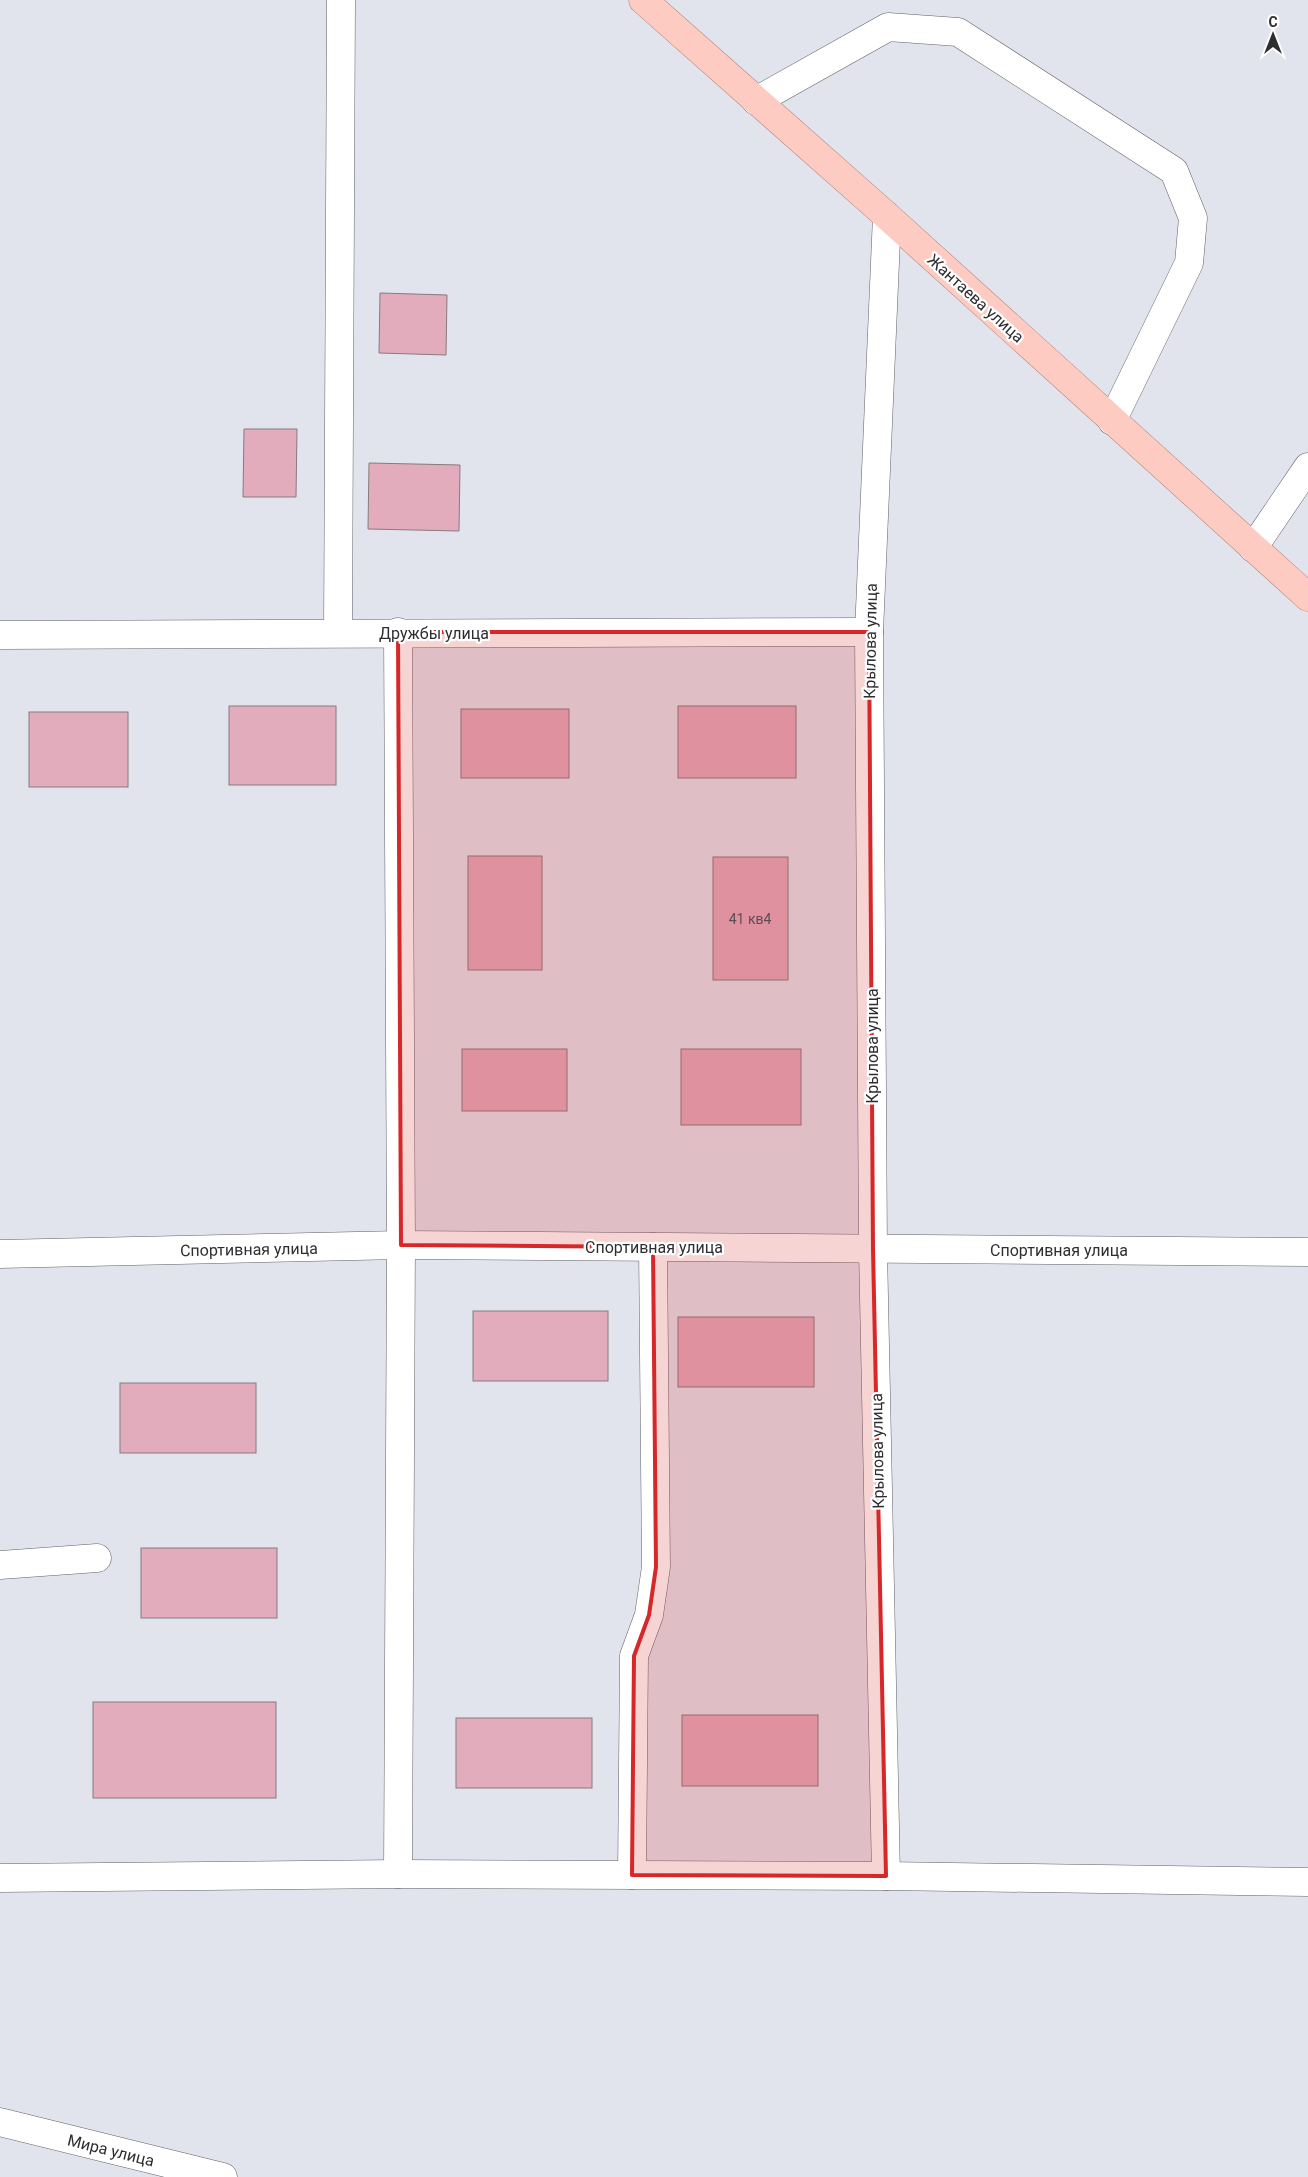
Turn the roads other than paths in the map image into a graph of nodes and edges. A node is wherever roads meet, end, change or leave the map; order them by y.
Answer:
1 (341, 0) edge
2 (643, 0) edge
3 (756, 101) junction
4 (886, 216) junction
5 (1112, 420) junction
6 (1308, 467) edge
7 (1253, 548) junction
8 (1308, 597) edge
9 (398, 632) junction
10 (868, 632) junction
11 (338, 633) junction
12 (0, 635) edge
13 (401, 1245) junction
14 (653, 1247) junction
15 (873, 1249) junction
16 (1308, 1252) edge
17 (0, 1254) edge
18 (97, 1558) dead end
19 (0, 1565) edge
20 (398, 1874) junction
21 (632, 1875) junction
22 (886, 1876) junction
23 (0, 1878) edge
24 (1308, 1882) edge
25 (0, 2122) edge
26 (223, 2177) edge

1 - 11 street
2 - 3 main road, Жантаева улица
3 - 4 main road, Жантаева улица
3 - 5 street
4 - 5 main road, Жантаева улица
4 - 10 street, Крылова улица
5 - 7 main road, Жантаева улица
6 - 7 street
7 - 8 main road, Жантаева улица
9 - 10 street, Дружбы улица
9 - 11 street, Дружбы улица
9 - 13 street
10 - 15 street, Крылова улица
11 - 12 street, Дружбы улица
13 - 14 street, Спортивная улица
13 - 17 street, Спортивная улица
13 - 20 street
14 - 15 street, Спортивная улица
14 - 21 street
15 - 16 street, Спортивная улица
15 - 22 street, Крылова улица
18 - 19 street
20 - 21 street
20 - 23 street
21 - 22 street
22 - 24 street
25 - 26 street, Мира улица

